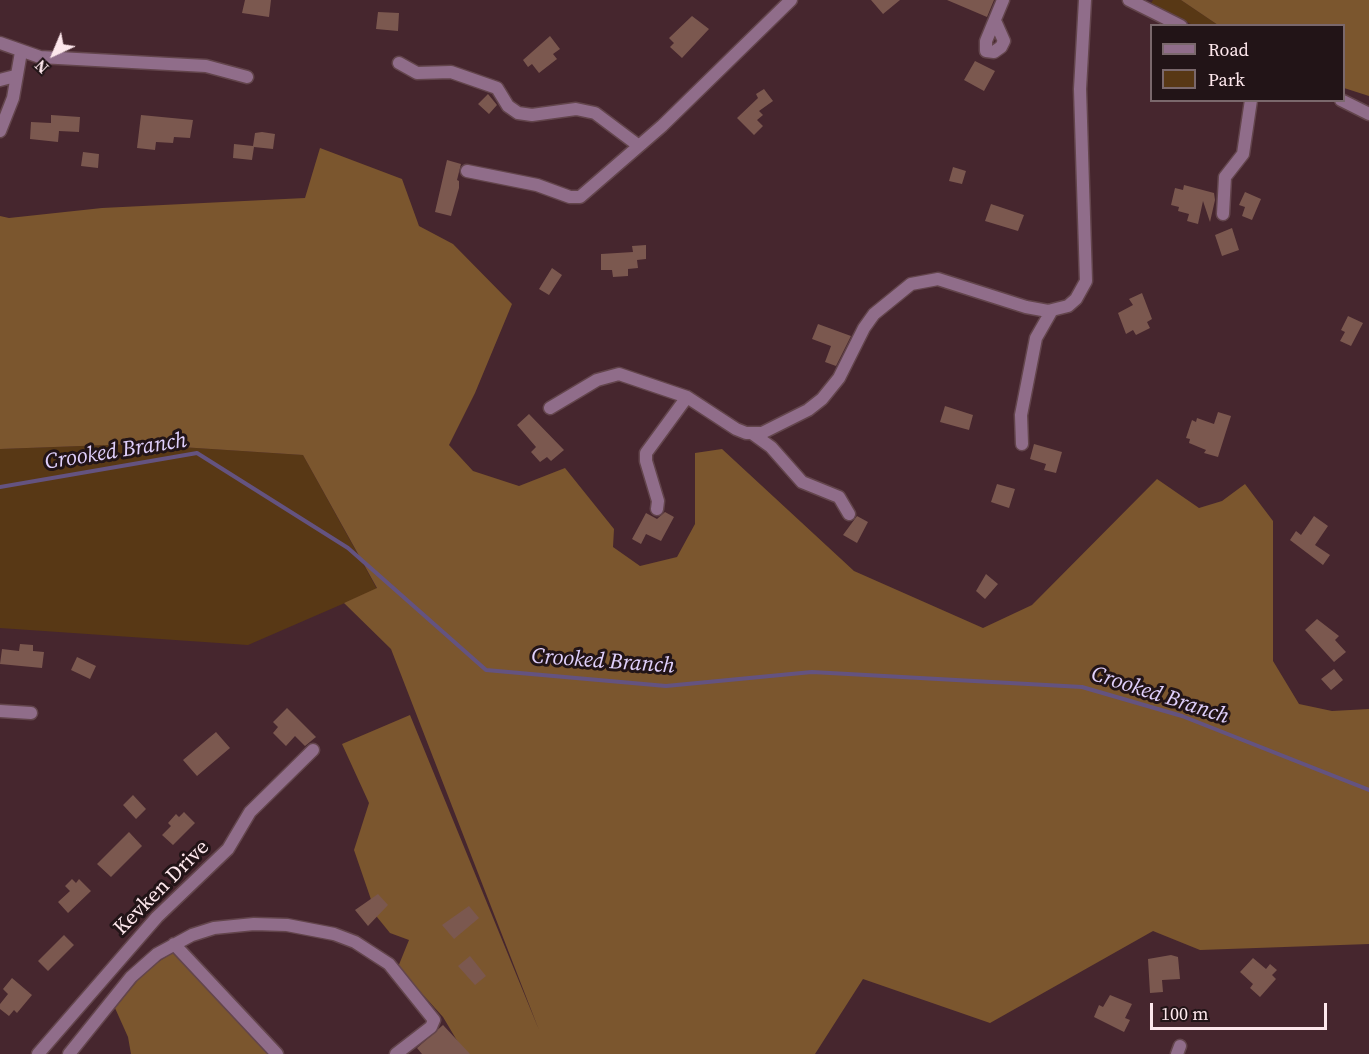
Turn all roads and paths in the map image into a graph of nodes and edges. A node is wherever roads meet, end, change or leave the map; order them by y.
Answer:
1 (791, 0) edge
2 (1004, 0) edge
3 (1085, 0) edge
4 (1129, 0) edge
5 (996, 22) dead end
6 (1177, 24) edge
7 (0, 43) edge
8 (21, 52) junction
9 (399, 63) dead end
10 (15, 76) junction
11 (248, 77) dead end
12 (0, 80) edge
13 (1251, 102) edge
14 (1345, 102) edge
15 (1369, 114) edge
16 (0, 131) edge
17 (639, 146) junction
18 (467, 171) dead end
19 (1223, 214) dead end
20 (1052, 310) junction
21 (687, 397) junction
22 (550, 408) dead end
23 (753, 434) junction
24 (1022, 444) dead end
25 (657, 509) dead end
26 (849, 514) dead end
27 (0, 711) edge
28 (31, 713) dead end
29 (313, 750) dead end
30 (174, 944) junction
31 (38, 1054) edge
32 (69, 1054) edge
33 (277, 1054) edge
34 (396, 1054) edge

1 - 17 street
2 - 5 street
3 - 20 street
4 - 6 street
7 - 8 street
8 - 10 street
8 - 11 street
9 - 17 street
10 - 12 street
10 - 16 street
13 - 19 street
14 - 15 street
17 - 18 street
20 - 23 street
20 - 24 street
21 - 22 street
21 - 23 street
21 - 25 street
23 - 26 street
27 - 28 street
29 - 31 street, Kevken Drive
30 - 32 street
30 - 33 street
30 - 34 street

